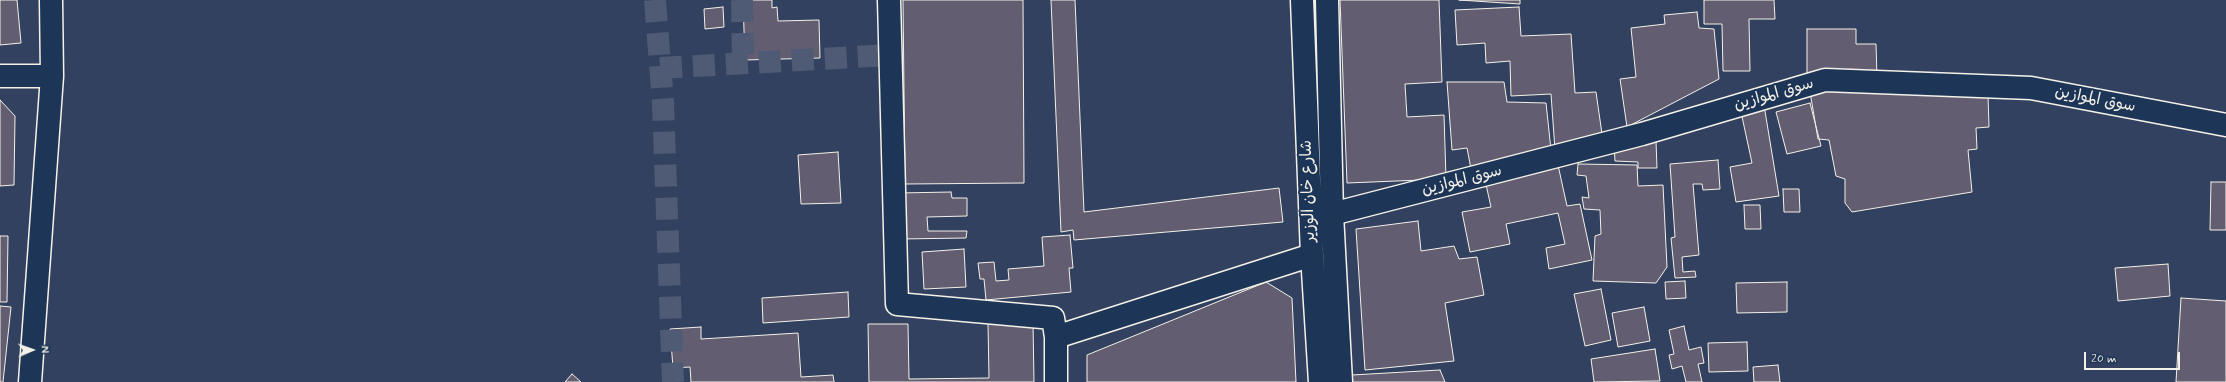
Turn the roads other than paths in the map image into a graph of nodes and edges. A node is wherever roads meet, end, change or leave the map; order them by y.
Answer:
1 (51, 0) edge
2 (889, 0) edge
3 (1302, 0) edge
4 (1327, 0) edge
5 (0, 76) edge
6 (52, 76) junction
7 (2226, 125) edge
8 (1332, 214) junction
9 (1312, 255) junction
10 (1056, 337) junction
11 (30, 382) edge
12 (1056, 382) edge
13 (1320, 382) edge
14 (1341, 382) edge

1 - 6 street
2 - 10 street
3 - 9 street, شارع خان الوزير
4 - 8 street, شارع خان الوزير
5 - 6 street
6 - 11 street
7 - 8 street, سوق الموازين
8 - 14 street, شارع خان الوزير
9 - 10 street
9 - 13 street, شارع خان الوزير
10 - 12 street

